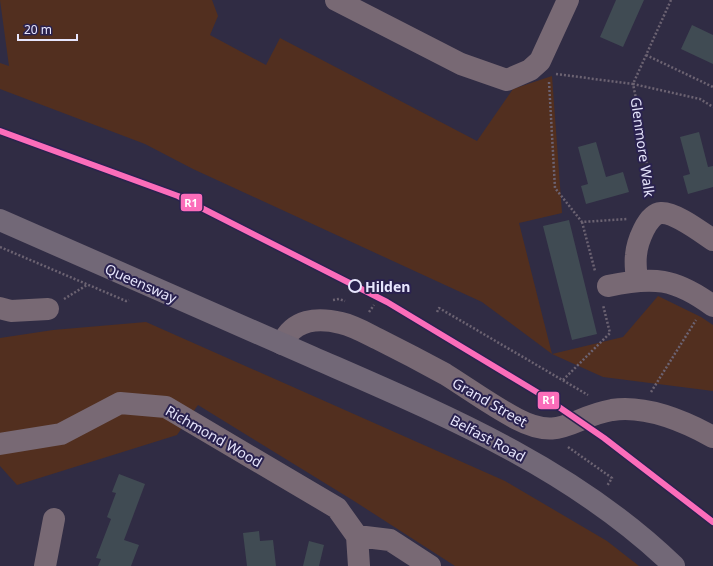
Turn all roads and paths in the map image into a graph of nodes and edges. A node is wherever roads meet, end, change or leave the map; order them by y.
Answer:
1 (336, 0) edge
2 (568, 0) edge
3 (671, 0) edge
4 (646, 55) junction
5 (540, 72) junction
6 (634, 84) junction
7 (713, 87) edge
8 (713, 107) edge
9 (650, 217) junction
10 (0, 220) edge
11 (582, 222) junction
12 (713, 240) edge
13 (637, 280) junction
14 (87, 285) dead end
15 (602, 288) junction
16 (710, 304) edge
17 (0, 308) edge
18 (48, 309) joint
19 (437, 312) dead end
20 (282, 344) junction
21 (639, 411) junction
22 (713, 419) edge
23 (691, 425) junction
24 (543, 429) junction
25 (713, 437) edge
26 (0, 444) edge
27 (597, 502) junction
28 (54, 519) dead end
29 (357, 536) junction
30 (45, 566) edge
31 (359, 566) edge
32 (430, 566) edge
33 (674, 566) edge

1 - 5 street
2 - 5 street
3 - 4 path
4 - 6 path
4 - 7 path
5 - 6 path, Glenmore Walk
5 - 11 path
6 - 8 path
6 - 9 path, Glenmore Walk
9 - 11 path
9 - 12 street, Glenmore Walk
9 - 13 street, Glenmore Walk
10 - 20 highway, Queensway
11 - 15 path
13 - 15 street
13 - 16 street
14 - 18 path
15 - 19 path
16 - 21 path
17 - 18 street
20 - 24 street, Grand Street
20 - 27 highway, Belfast Road
21 - 23 street, Grand Street
21 - 24 street, Grand Street
22 - 23 street
23 - 25 street, Grand Street
24 - 27 path
26 - 29 street, Richmond Wood
27 - 33 highway, Belfast Road
28 - 30 street
29 - 31 street
29 - 32 street

